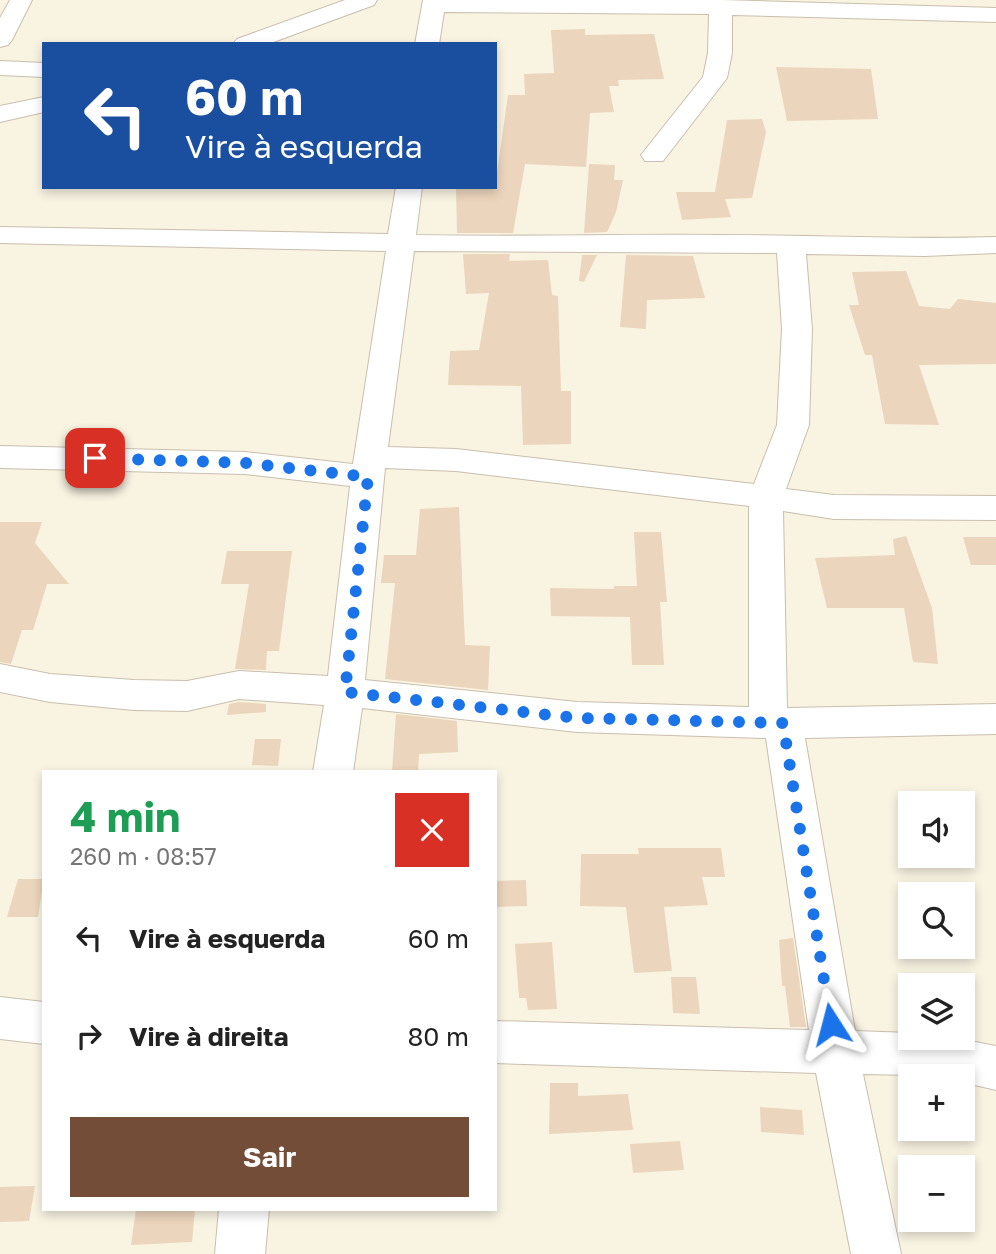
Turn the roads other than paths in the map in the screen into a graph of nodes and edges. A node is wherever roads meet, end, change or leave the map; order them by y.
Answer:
1 (21, 0) edge
2 (366, 0) edge
3 (434, 3) edge
4 (721, 7) junction
5 (996, 15) edge
6 (0, 40) edge
7 (250, 42) edge
8 (427, 42) edge
9 (0, 68) edge
10 (42, 70) edge
11 (42, 104) edge
12 (0, 114) edge
13 (654, 155) dead end
14 (408, 189) edge
15 (0, 236) edge
16 (402, 241) junction
17 (791, 244) junction
18 (996, 245) edge
19 (0, 457) edge
20 (369, 467) junction
21 (766, 498) junction
22 (996, 508) edge
23 (0, 678) edge
24 (345, 692) junction
25 (996, 719) edge
26 (775, 723) junction
27 (333, 770) edge
28 (0, 1018) edge
29 (42, 1023) edge
30 (497, 1042) edge
31 (835, 1052) junction
32 (996, 1068) edge
33 (244, 1211) edge
34 (240, 1254) edge
35 (876, 1254) edge

1 - 6 street
2 - 7 street
3 - 4 street
3 - 8 street
4 - 5 street
4 - 13 street
9 - 10 street
11 - 12 street
14 - 16 street
15 - 16 street
16 - 17 street
16 - 20 street
17 - 18 street
17 - 21 street
19 - 20 street
20 - 21 street
20 - 24 street
21 - 22 street
21 - 26 street
23 - 24 street
24 - 26 street
24 - 27 street
25 - 26 street
26 - 31 street
28 - 29 street
30 - 31 street
31 - 32 street
31 - 35 street
33 - 34 street

